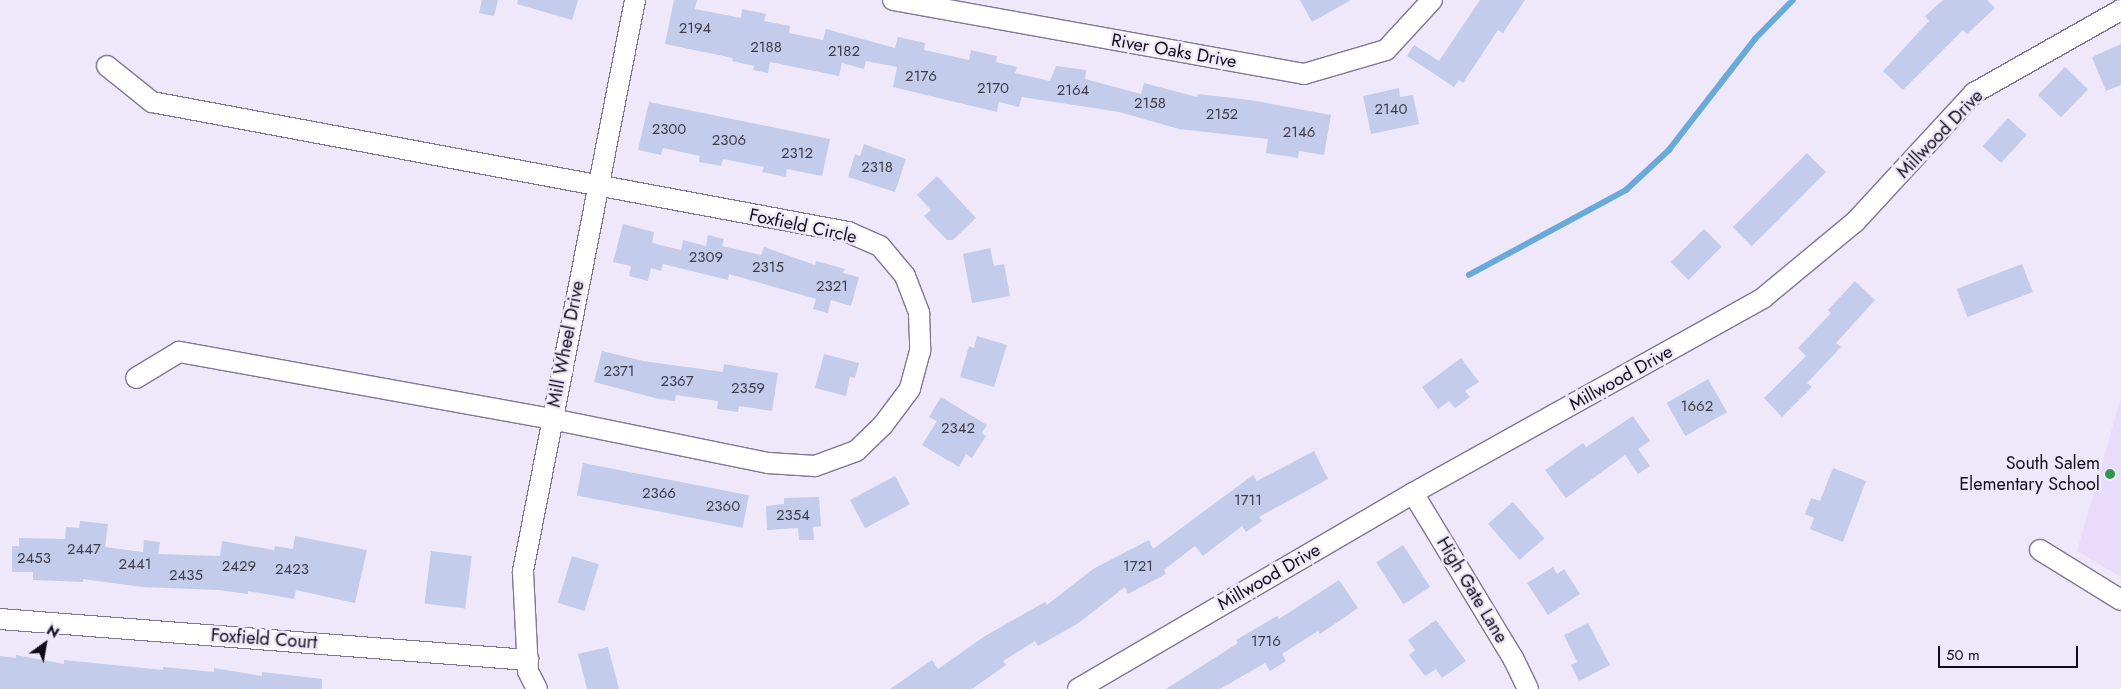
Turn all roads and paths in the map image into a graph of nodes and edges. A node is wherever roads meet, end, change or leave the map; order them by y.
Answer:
1 (635, 0) edge
2 (893, 0) edge
3 (1432, 0) edge
4 (2121, 10) edge
5 (107, 66) dead end
6 (597, 185) junction
7 (136, 378) dead end
8 (552, 419) junction
9 (1413, 493) junction
10 (2040, 550) dead end
11 (2121, 600) edge
12 (0, 619) edge
13 (528, 660) junction
14 (537, 689) edge
15 (1078, 689) edge
16 (1528, 689) edge

1 - 6 street, Mill Wheel Drive
2 - 3 street, River Oaks Drive
4 - 9 street, Millwood Drive
5 - 6 street, Foxfield Circle
6 - 8 street, Mill Wheel Drive
6 - 8 street, Foxfield Circle
7 - 8 street, Foxfield Circle
8 - 13 street, Mill Wheel Drive
9 - 15 street, Millwood Drive
9 - 16 street, High Gate Lane
10 - 11 street
12 - 13 street, Foxfield Court
13 - 14 street, Mill Wheel Drive

